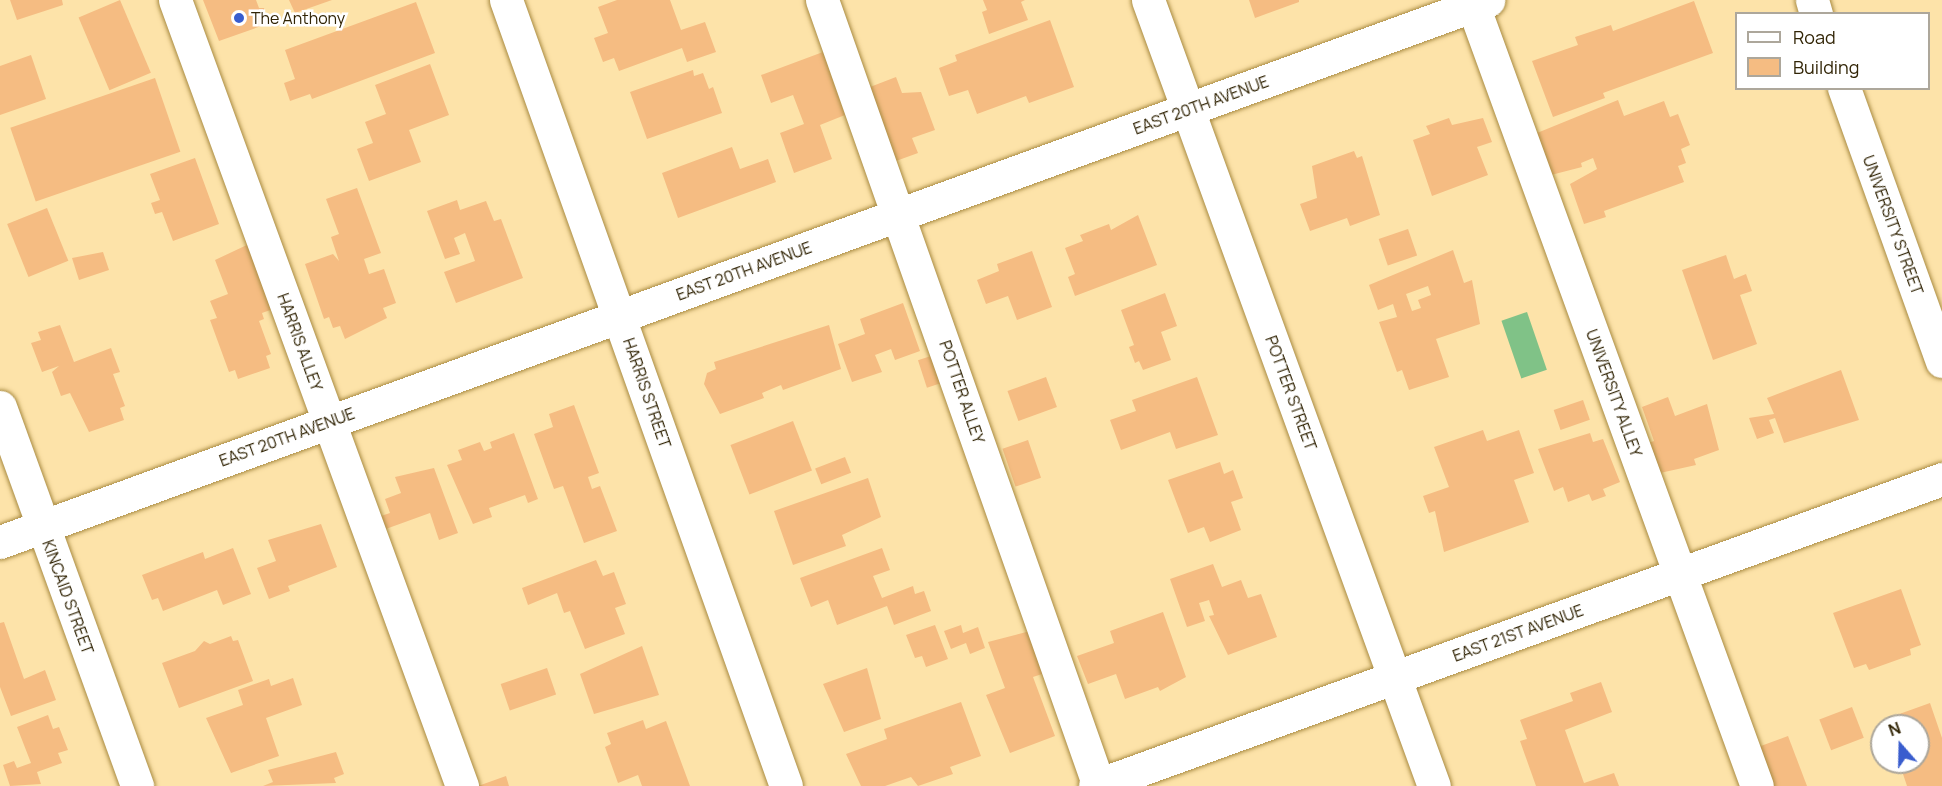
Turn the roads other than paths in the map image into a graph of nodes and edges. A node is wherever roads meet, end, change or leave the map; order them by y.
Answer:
1 (175, 0) edge
2 (506, 0) edge
3 (822, 0) edge
4 (1148, 0) edge
5 (1477, 2) edge
6 (1845, 90) edge
7 (1187, 110) junction
8 (900, 214) junction
9 (620, 316) junction
10 (1942, 361) edge
11 (0, 407) edge
12 (329, 422) junction
13 (1942, 479) edge
14 (43, 526) junction
15 (0, 542) edge
16 (1680, 574) junction
17 (1395, 677) junction
18 (137, 786) edge
19 (462, 786) edge
20 (786, 786) edge
21 (1097, 786) edge
22 (1434, 786) edge
23 (1757, 786) edge

1 - 12 street, HARRIS ALLEY
2 - 9 street, HARRIS STREET
3 - 8 street, POTTER ALLEY
4 - 7 street, POTTER STREET
5 - 7 street, EAST 20TH AVENUE
5 - 16 street, UNIVERSITY ALLEY
6 - 10 street, UNIVERSITY STREET
7 - 8 street, EAST 20TH AVENUE
7 - 17 street, POTTER STREET
8 - 9 street, EAST 20TH AVENUE
8 - 21 street, POTTER ALLEY
9 - 12 street, EAST 20TH AVENUE
9 - 20 street, HARRIS STREET
11 - 14 street, KINCAID STREET
12 - 14 street, EAST 20TH AVENUE
12 - 19 street, HARRIS ALLEY
13 - 16 street, EAST 21ST AVENUE
14 - 15 street, EAST 20TH AVENUE
14 - 18 street, KINCAID STREET
16 - 17 street, EAST 21ST AVENUE
16 - 23 street, UNIVERSITY ALLEY
17 - 21 street, EAST 21ST AVENUE
17 - 22 street, POTTER STREET

